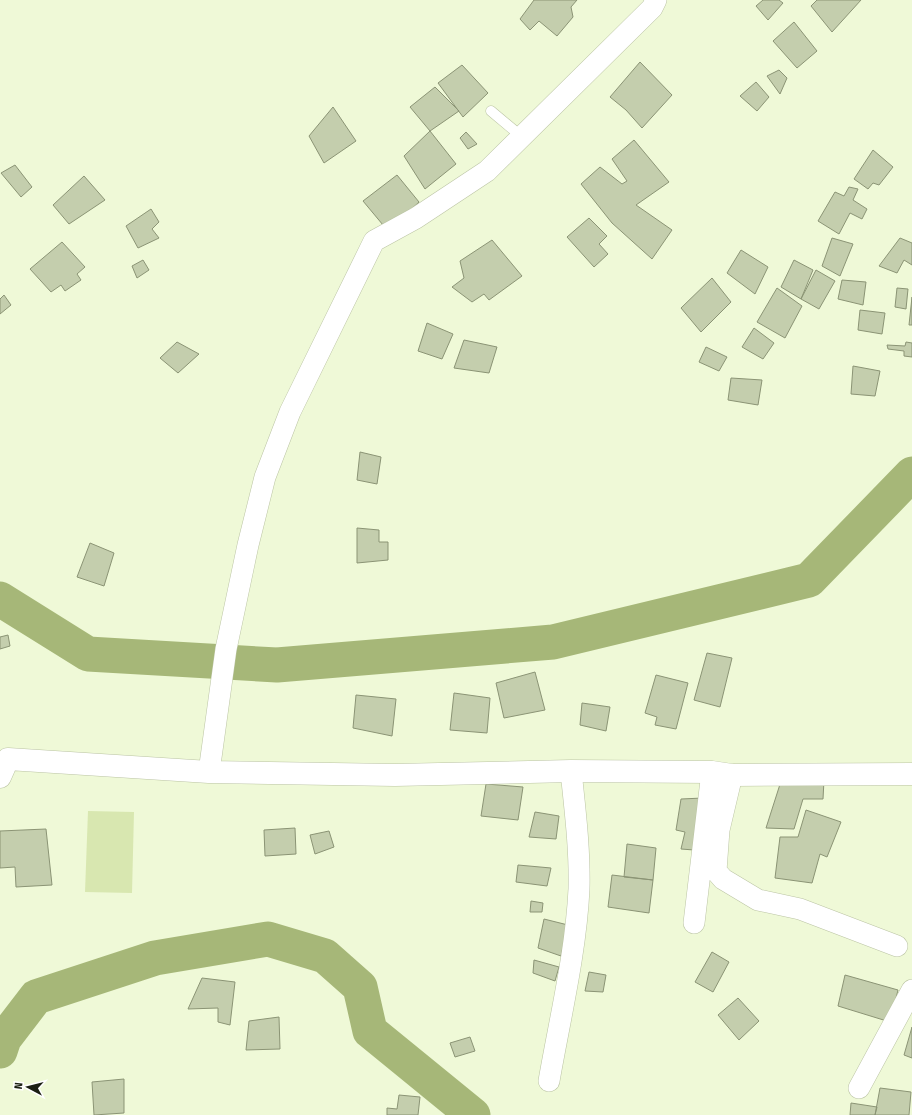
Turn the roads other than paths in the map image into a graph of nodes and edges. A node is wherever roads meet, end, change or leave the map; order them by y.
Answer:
1 (656, 0) edge
2 (491, 111) dead end
3 (522, 137) junction
4 (3, 765) edge
5 (571, 771) junction
6 (209, 772) junction
7 (722, 774) junction
8 (912, 774) edge
9 (694, 923) dead end
10 (898, 946) dead end
11 (912, 990) edge
12 (549, 1081) dead end
13 (860, 1088) dead end

1 - 3 street
2 - 3 lane
3 - 6 street
4 - 6 street
5 - 6 street
5 - 7 street
5 - 12 street
7 - 8 street
7 - 9 street
7 - 10 street
11 - 13 street

